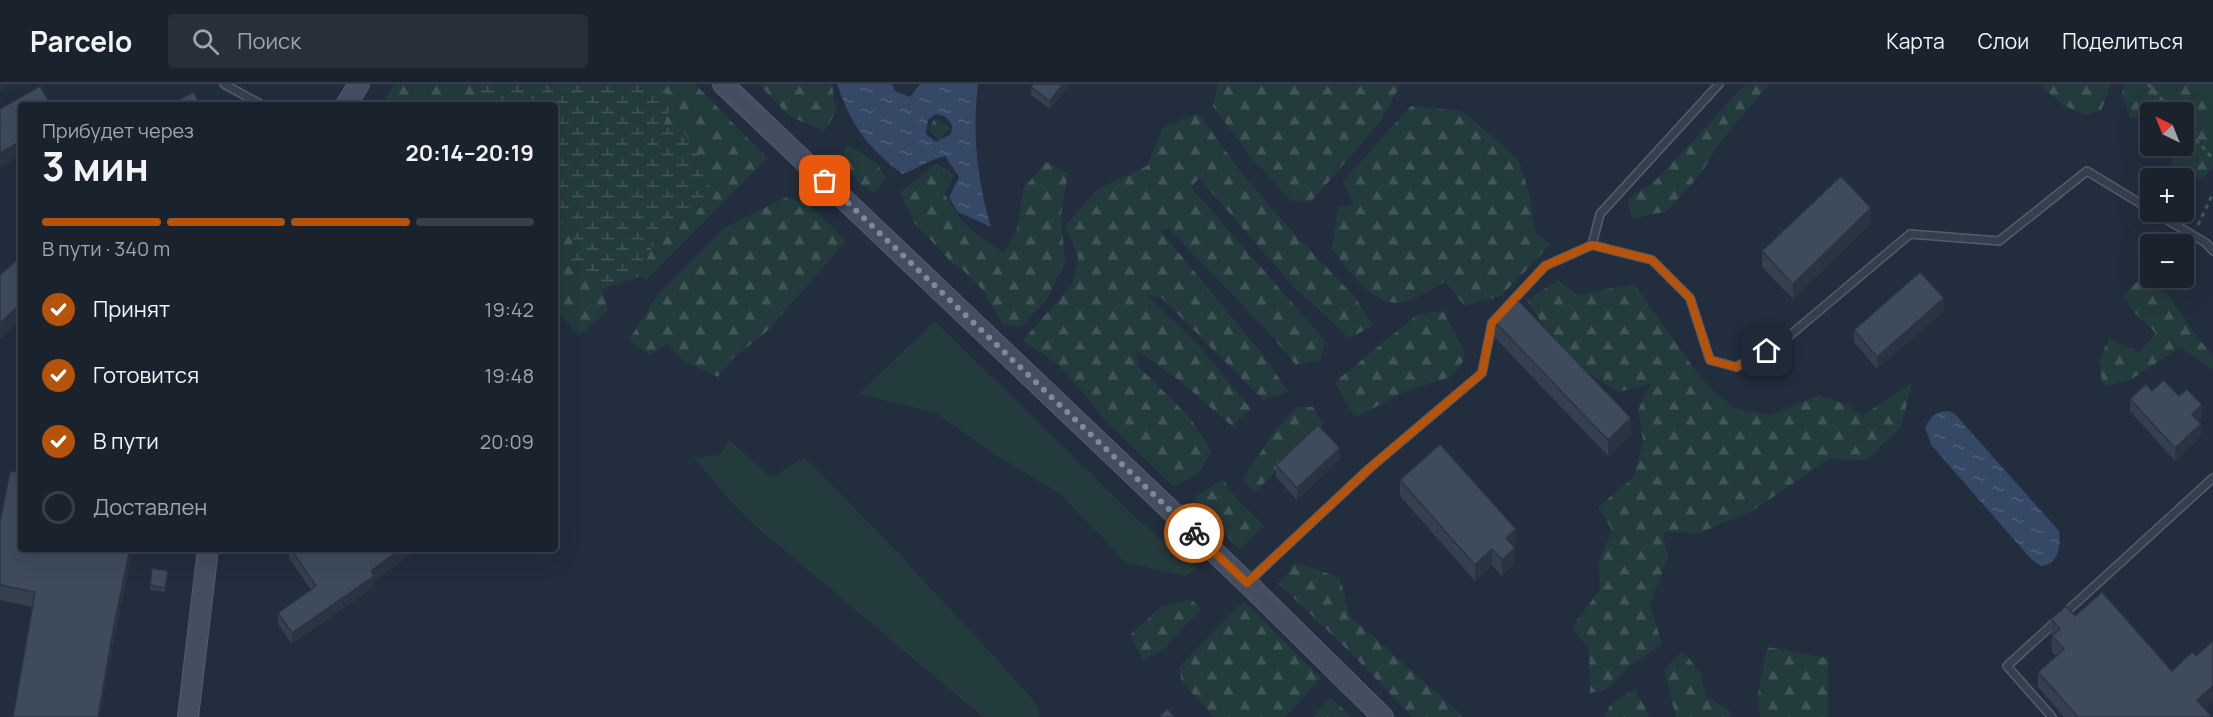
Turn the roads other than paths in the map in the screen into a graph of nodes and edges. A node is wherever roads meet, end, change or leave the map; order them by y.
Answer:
1 (224, 84) edge
2 (359, 84) edge
3 (723, 84) edge
4 (1719, 84) edge
5 (257, 102) edge
6 (348, 102) edge
7 (2140, 203) edge
8 (2171, 222) edge
9 (1592, 245) junction
10 (2213, 250) edge
11 (2213, 478) edge
12 (208, 552) edge
13 (1247, 583) junction
14 (188, 717) edge
15 (1383, 717) edge
16 (2052, 717) edge

1 - 5 lane
2 - 6 street
3 - 13 street
4 - 9 lane
7 - 9 lane
8 - 10 lane
9 - 13 lane
11 - 16 lane
12 - 14 street
13 - 15 street

